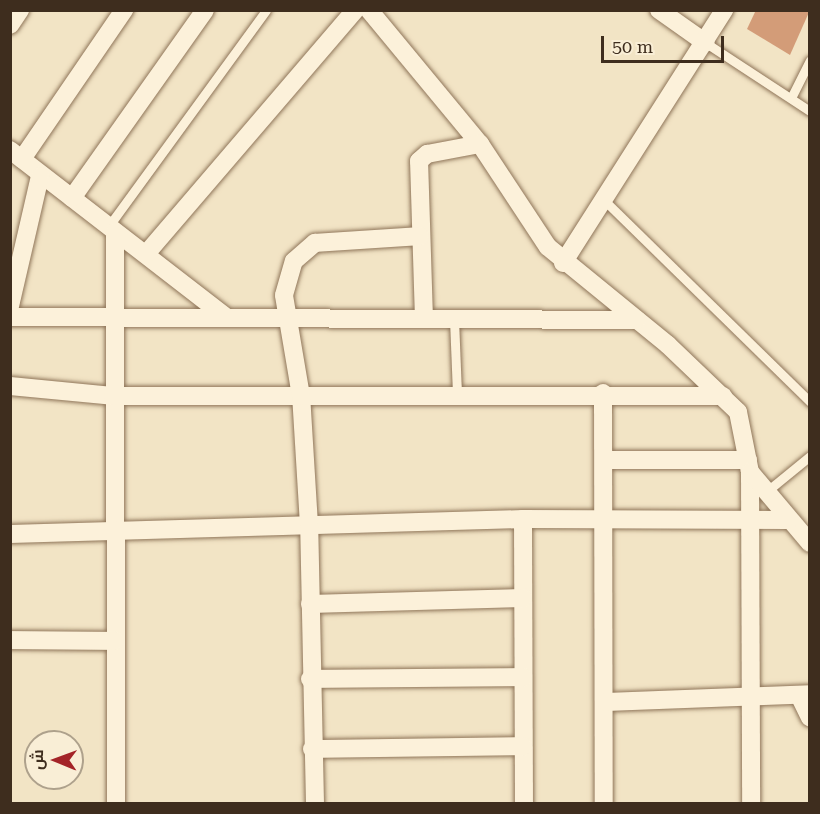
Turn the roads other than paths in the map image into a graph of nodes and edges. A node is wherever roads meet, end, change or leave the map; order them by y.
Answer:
1 (20, 10) edge
2 (124, 10) edge
3 (205, 10) edge
4 (266, 10) edge
5 (355, 10) edge
6 (369, 10) edge
7 (659, 10) edge
8 (724, 10) edge
9 (10, 25) edge
10 (706, 43) junction
11 (810, 60) edge
12 (791, 99) junction
13 (810, 111) edge
14 (480, 144) junction
15 (16, 154) edge
16 (40, 176) junction
17 (72, 198) junction
18 (604, 200) junction
19 (112, 229) junction
20 (420, 236) junction
21 (146, 254) junction
22 (563, 262) junction
23 (10, 306) edge
24 (10, 317) edge
25 (226, 318) junction
26 (285, 318) junction
27 (112, 319) junction
28 (424, 319) junction
29 (454, 319) junction
30 (637, 320) junction
31 (10, 386) edge
32 (603, 393) junction
33 (457, 394) junction
34 (113, 396) junction
35 (301, 396) junction
36 (723, 396) junction
37 (810, 402) edge
38 (810, 456) edge
39 (604, 459) junction
40 (749, 466) junction
41 (766, 492) junction
42 (523, 519) junction
43 (605, 519) junction
44 (750, 520) junction
45 (789, 520) junction
46 (309, 525) junction
47 (115, 531) junction
48 (10, 534) edge
49 (810, 543) edge
50 (523, 598) junction
51 (310, 604) junction
52 (10, 640) edge
53 (115, 641) junction
54 (523, 676) junction
55 (310, 679) junction
56 (804, 695) edge
57 (751, 699) junction
58 (606, 702) junction
59 (810, 718) edge
60 (523, 746) junction
61 (312, 749) junction
62 (116, 804) edge
63 (315, 804) edge
64 (524, 804) edge
65 (604, 804) edge
66 (751, 804) edge

1 - 9 street
2 - 15 street
3 - 17 street
4 - 19 lane
5 - 21 street
6 - 14 street
7 - 10 street
8 - 10 street
10 - 12 lane
10 - 18 street
11 - 12 lane
12 - 13 lane
14 - 20 street
14 - 22 street
15 - 16 street
16 - 17 street
16 - 23 street
17 - 19 street
18 - 22 street
18 - 37 lane
19 - 21 street
19 - 27 street
20 - 26 street
20 - 28 street
21 - 25 street
22 - 30 street
24 - 27 street
25 - 26 street
25 - 27 street
26 - 28 street
26 - 35 street
27 - 34 street
28 - 29 street
29 - 30 street
29 - 33 lane
30 - 36 street
31 - 34 street
32 - 33 street
32 - 36 street
32 - 39 street
33 - 35 street
34 - 35 street
34 - 47 street
35 - 46 street
36 - 40 street
38 - 41 lane
39 - 40 street
39 - 43 street
40 - 41 street
40 - 44 street
41 - 45 street
42 - 43 street
42 - 46 street
42 - 50 street
43 - 44 street
43 - 58 street
44 - 45 street
44 - 57 street
45 - 49 street
46 - 47 street
46 - 51 street
47 - 48 street
47 - 53 street
50 - 51 street
50 - 54 street
51 - 55 street
52 - 53 street
53 - 62 street
54 - 55 street
54 - 60 street
55 - 61 street
56 - 57 street
56 - 59 street
57 - 58 street
57 - 66 street
58 - 65 street
60 - 61 street
60 - 64 street
61 - 63 street

